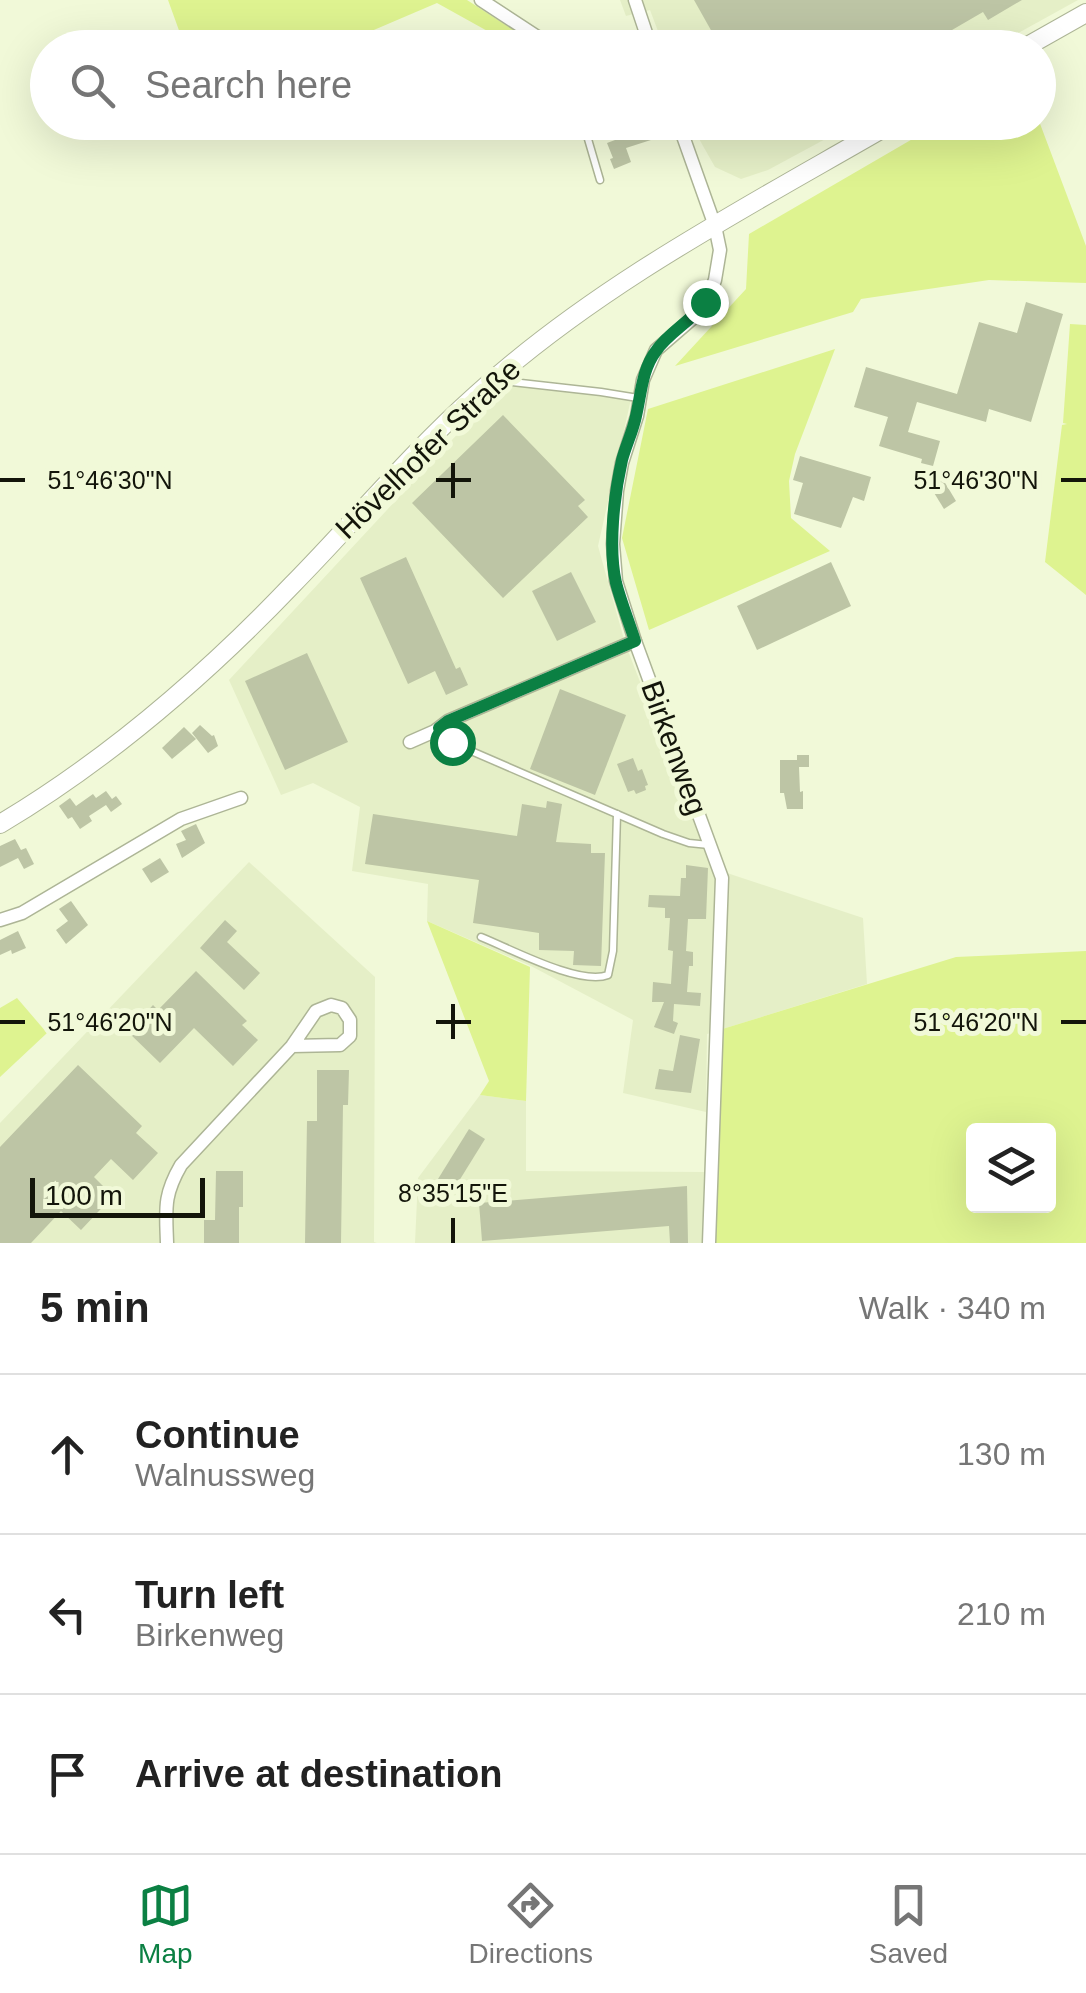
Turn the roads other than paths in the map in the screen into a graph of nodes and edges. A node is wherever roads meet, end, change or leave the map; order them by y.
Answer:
1 (481, 0) edge
2 (635, 0) edge
3 (1086, 13) edge
4 (527, 30) edge
5 (644, 30) edge
6 (1056, 30) edge
7 (588, 140) edge
8 (684, 140) edge
9 (863, 140) edge
10 (600, 180) dead end
11 (715, 226) junction
12 (498, 375) junction
13 (640, 398) junction
14 (635, 641) junction
15 (437, 729) junction
16 (410, 742) dead end
17 (241, 798) dead end
18 (617, 814) junction
19 (0, 824) edge
20 (710, 846) junction
21 (0, 920) edge
22 (481, 937) dead end
23 (292, 1046) junction
24 (167, 1243) edge
25 (709, 1243) edge

1 - 4 street
2 - 5 street
3 - 6 main road
7 - 10 lane
8 - 11 street, Birkenweg
9 - 11 main road, Hövelhofer Straße
11 - 12 main road, Hövelhofer Straße
11 - 13 street, Birkenweg
12 - 13 lane
12 - 19 main road, Hövelhofer Straße
13 - 14 street, Birkenweg
14 - 15 street
14 - 20 street, Birkenweg
15 - 16 street
15 - 18 lane
17 - 21 street
18 - 20 lane
18 - 22 lane
20 - 25 street, Birkenweg
23 - 23 street
23 - 24 street

